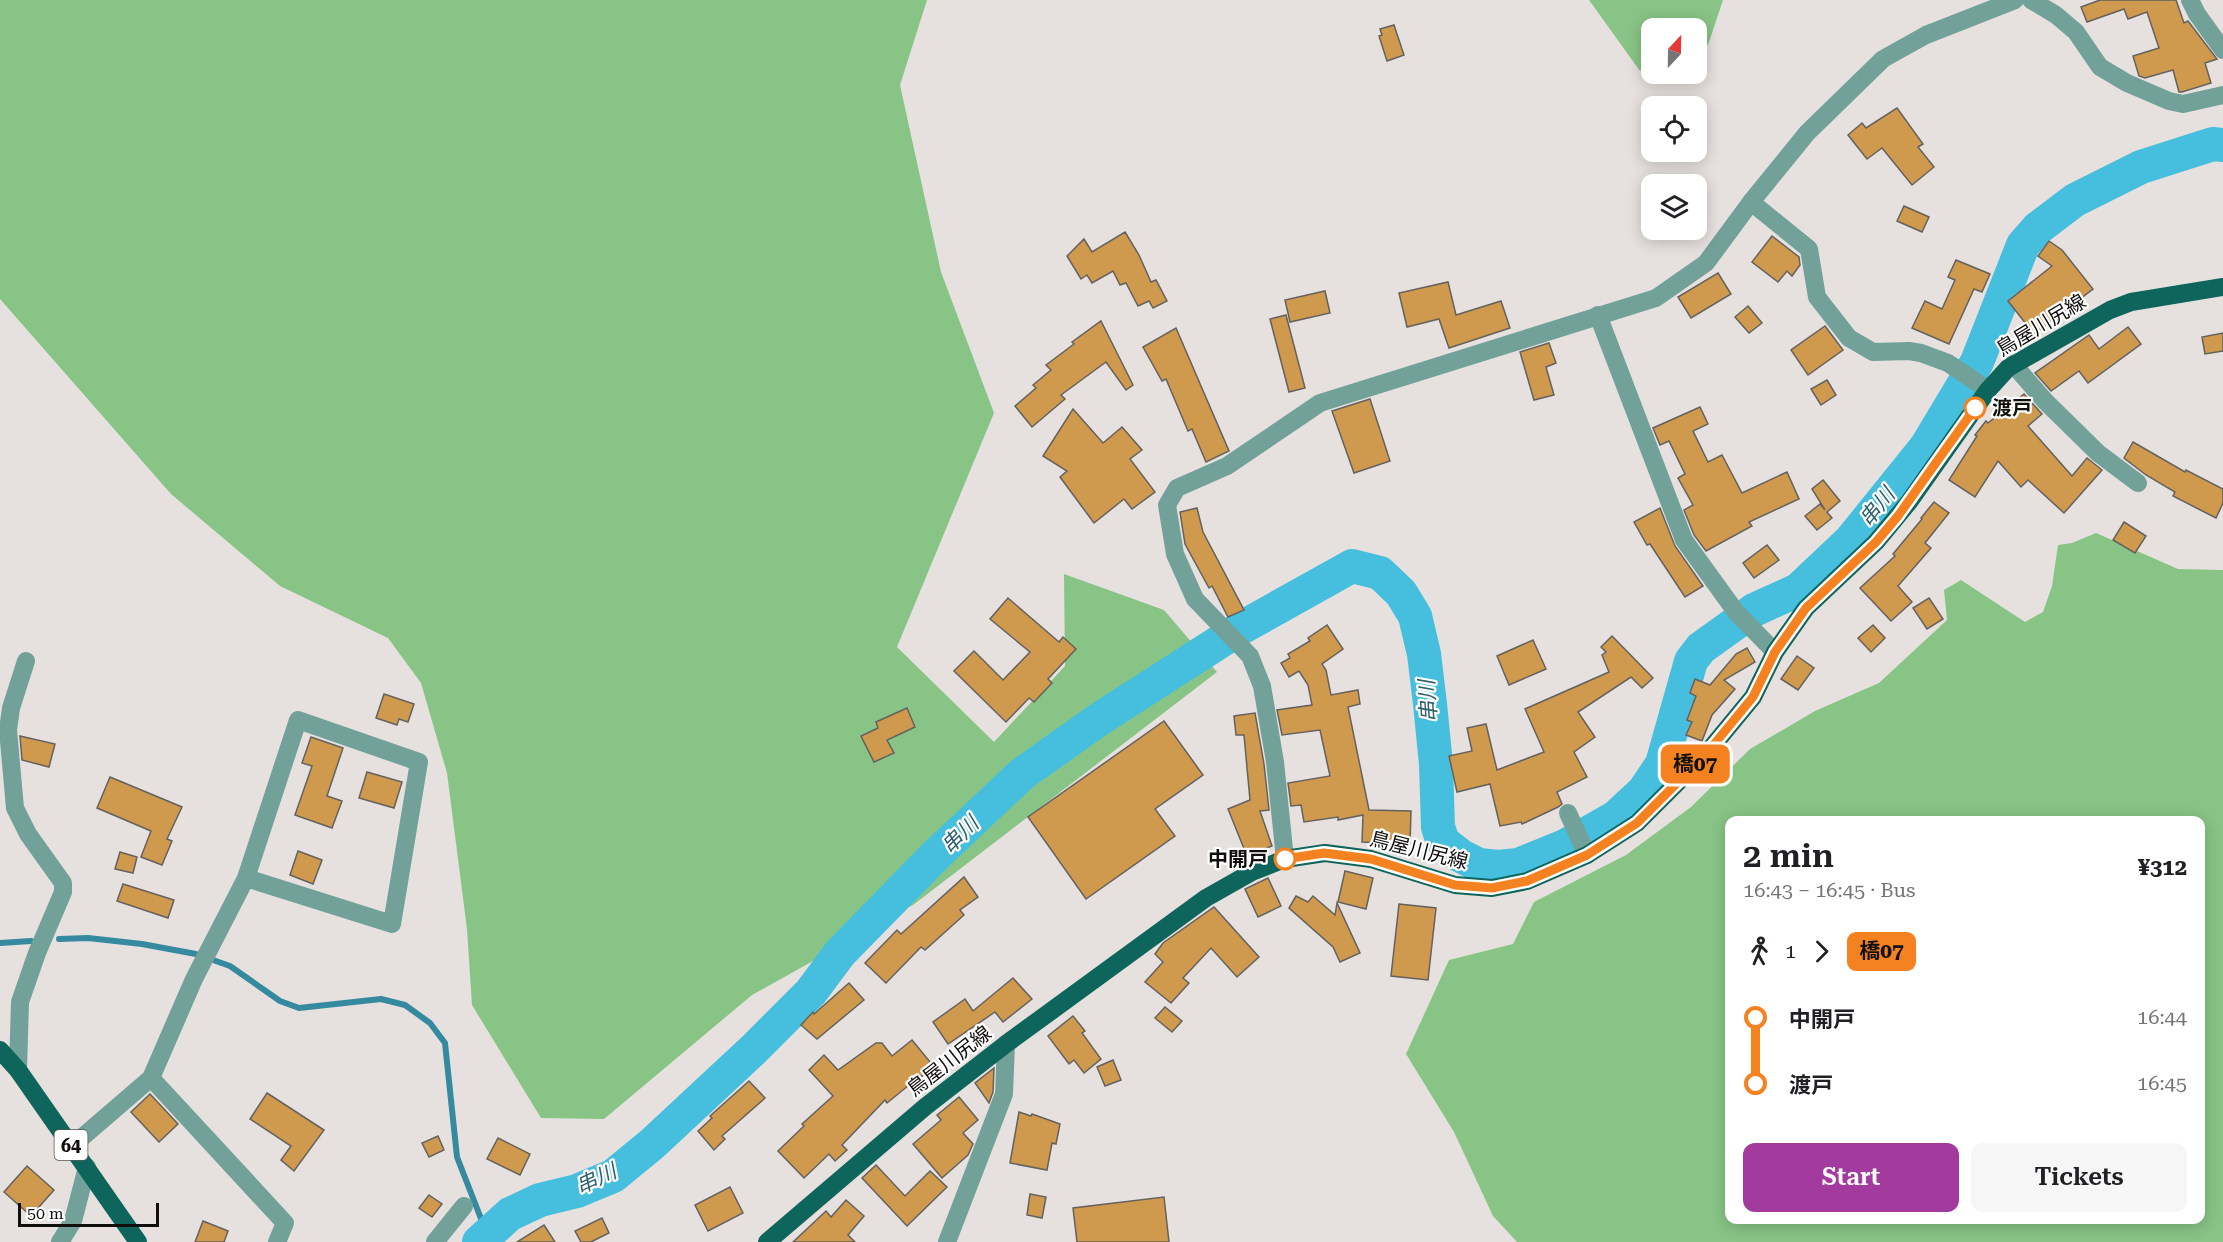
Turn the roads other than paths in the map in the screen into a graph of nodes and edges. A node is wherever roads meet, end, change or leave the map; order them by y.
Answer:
1 (2015, 0) edge
2 (2031, 0) edge
3 (2190, 0) edge
4 (2223, 50) edge
5 (2223, 95) edge
6 (1751, 202) junction
7 (2223, 287) edge
8 (1598, 315) junction
9 (2013, 364) junction
10 (1983, 386) junction
11 (2138, 483) dead end
12 (1775, 652) junction
13 (26, 661) dead end
14 (1568, 813) dead end
15 (1585, 850) junction
16 (1285, 859) junction
17 (246, 878) junction
18 (1006, 1044) junction
19 (0, 1050) edge
20 (18, 1070) junction
21 (151, 1078) junction
22 (72, 1146) junction
23 (87, 1167) junction
24 (464, 1206) dead end
25 (60, 1242) edge
26 (138, 1242) edge
27 (277, 1242) edge
28 (435, 1242) edge
29 (767, 1242) edge
30 (947, 1242) edge

1 - 6 street
2 - 5 street
3 - 4 street
6 - 8 street
6 - 10 street
7 - 9 main road, 鳥屋川尻線
8 - 12 street
8 - 16 street
9 - 10 main road, 鳥屋川尻線
9 - 11 street
10 - 12 main road, 鳥屋川尻線
12 - 15 main road, 鳥屋川尻線
13 - 20 street
14 - 15 street
15 - 16 main road, 鳥屋川尻線
16 - 18 main road, 鳥屋川尻線
17 - 17 street
17 - 21 street
18 - 29 main road, 鳥屋川尻線
18 - 30 street
19 - 20 main road, 64
20 - 22 main road, 64
21 - 22 street
21 - 27 street
22 - 23 main road, 64
23 - 25 street
23 - 26 main road, 64
24 - 28 street

